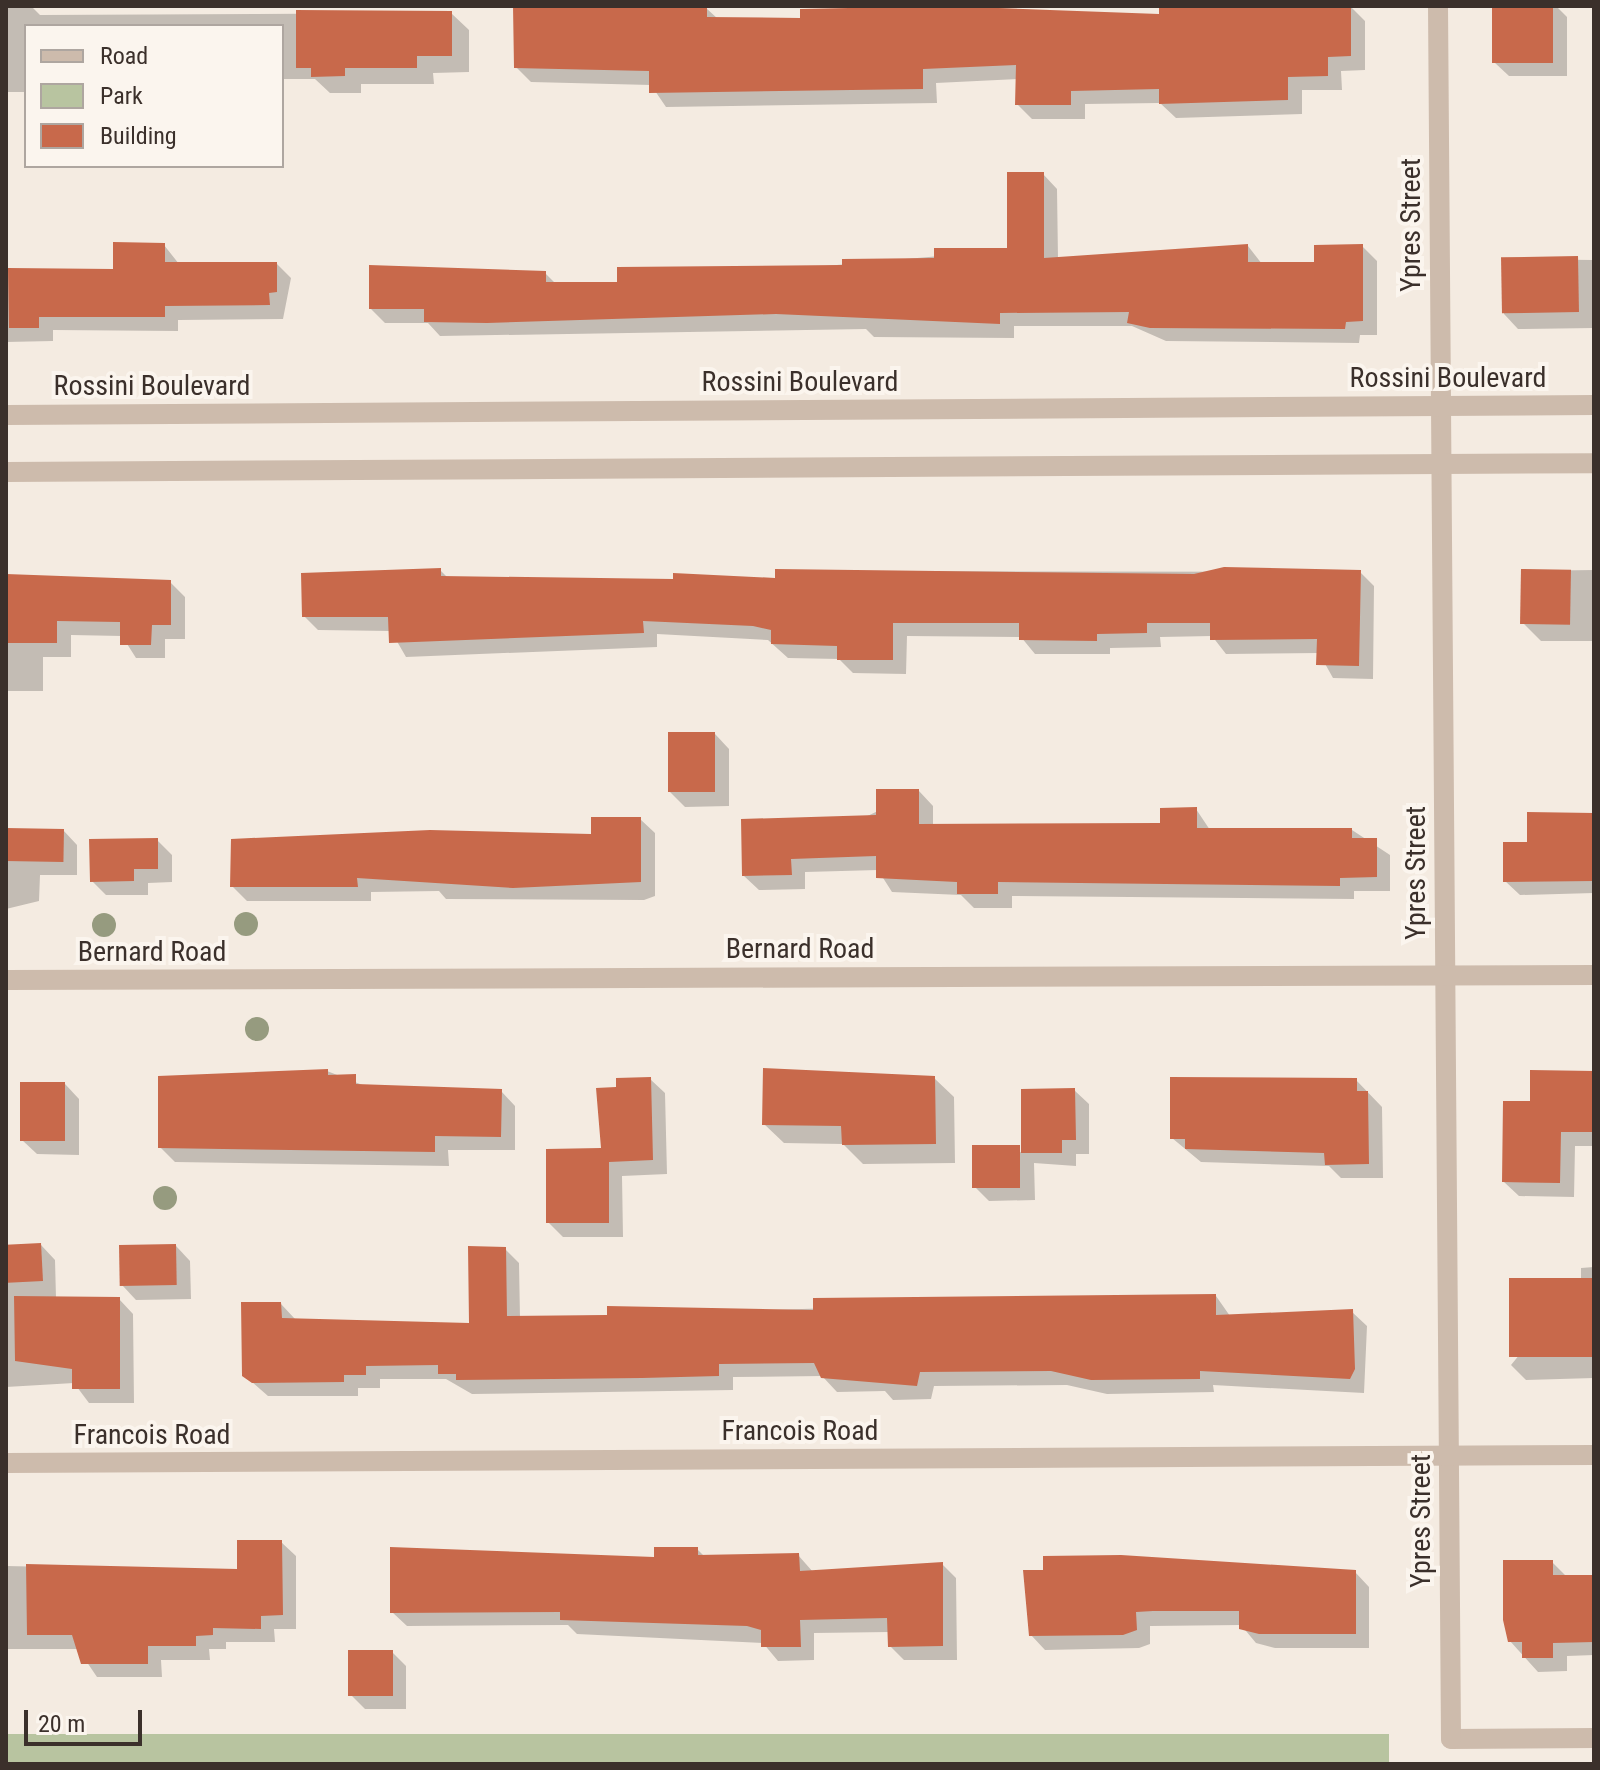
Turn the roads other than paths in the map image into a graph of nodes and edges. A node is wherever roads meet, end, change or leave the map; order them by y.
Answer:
1 (1438, 6) edge
2 (1594, 405) edge
3 (1441, 406) junction
4 (6, 415) edge
5 (1594, 463) edge
6 (1441, 464) junction
7 (6, 472) edge
8 (1445, 975) junction
9 (1594, 975) edge
10 (6, 980) edge
11 (1594, 1455) edge
12 (1449, 1456) junction
13 (6, 1463) edge
14 (1594, 1738) edge

1 - 3 street, Ypres Street
2 - 3 street, Rossini Boulevard
3 - 4 street, Rossini Boulevard
3 - 6 street, Ypres Street
5 - 6 street
6 - 7 street
6 - 8 street, Ypres Street
8 - 9 street, Bernard Road
8 - 10 street, Bernard Road
8 - 12 street, Ypres Street
11 - 12 street, Francois Road
12 - 13 street, Francois Road
12 - 14 street, Ypres Street

